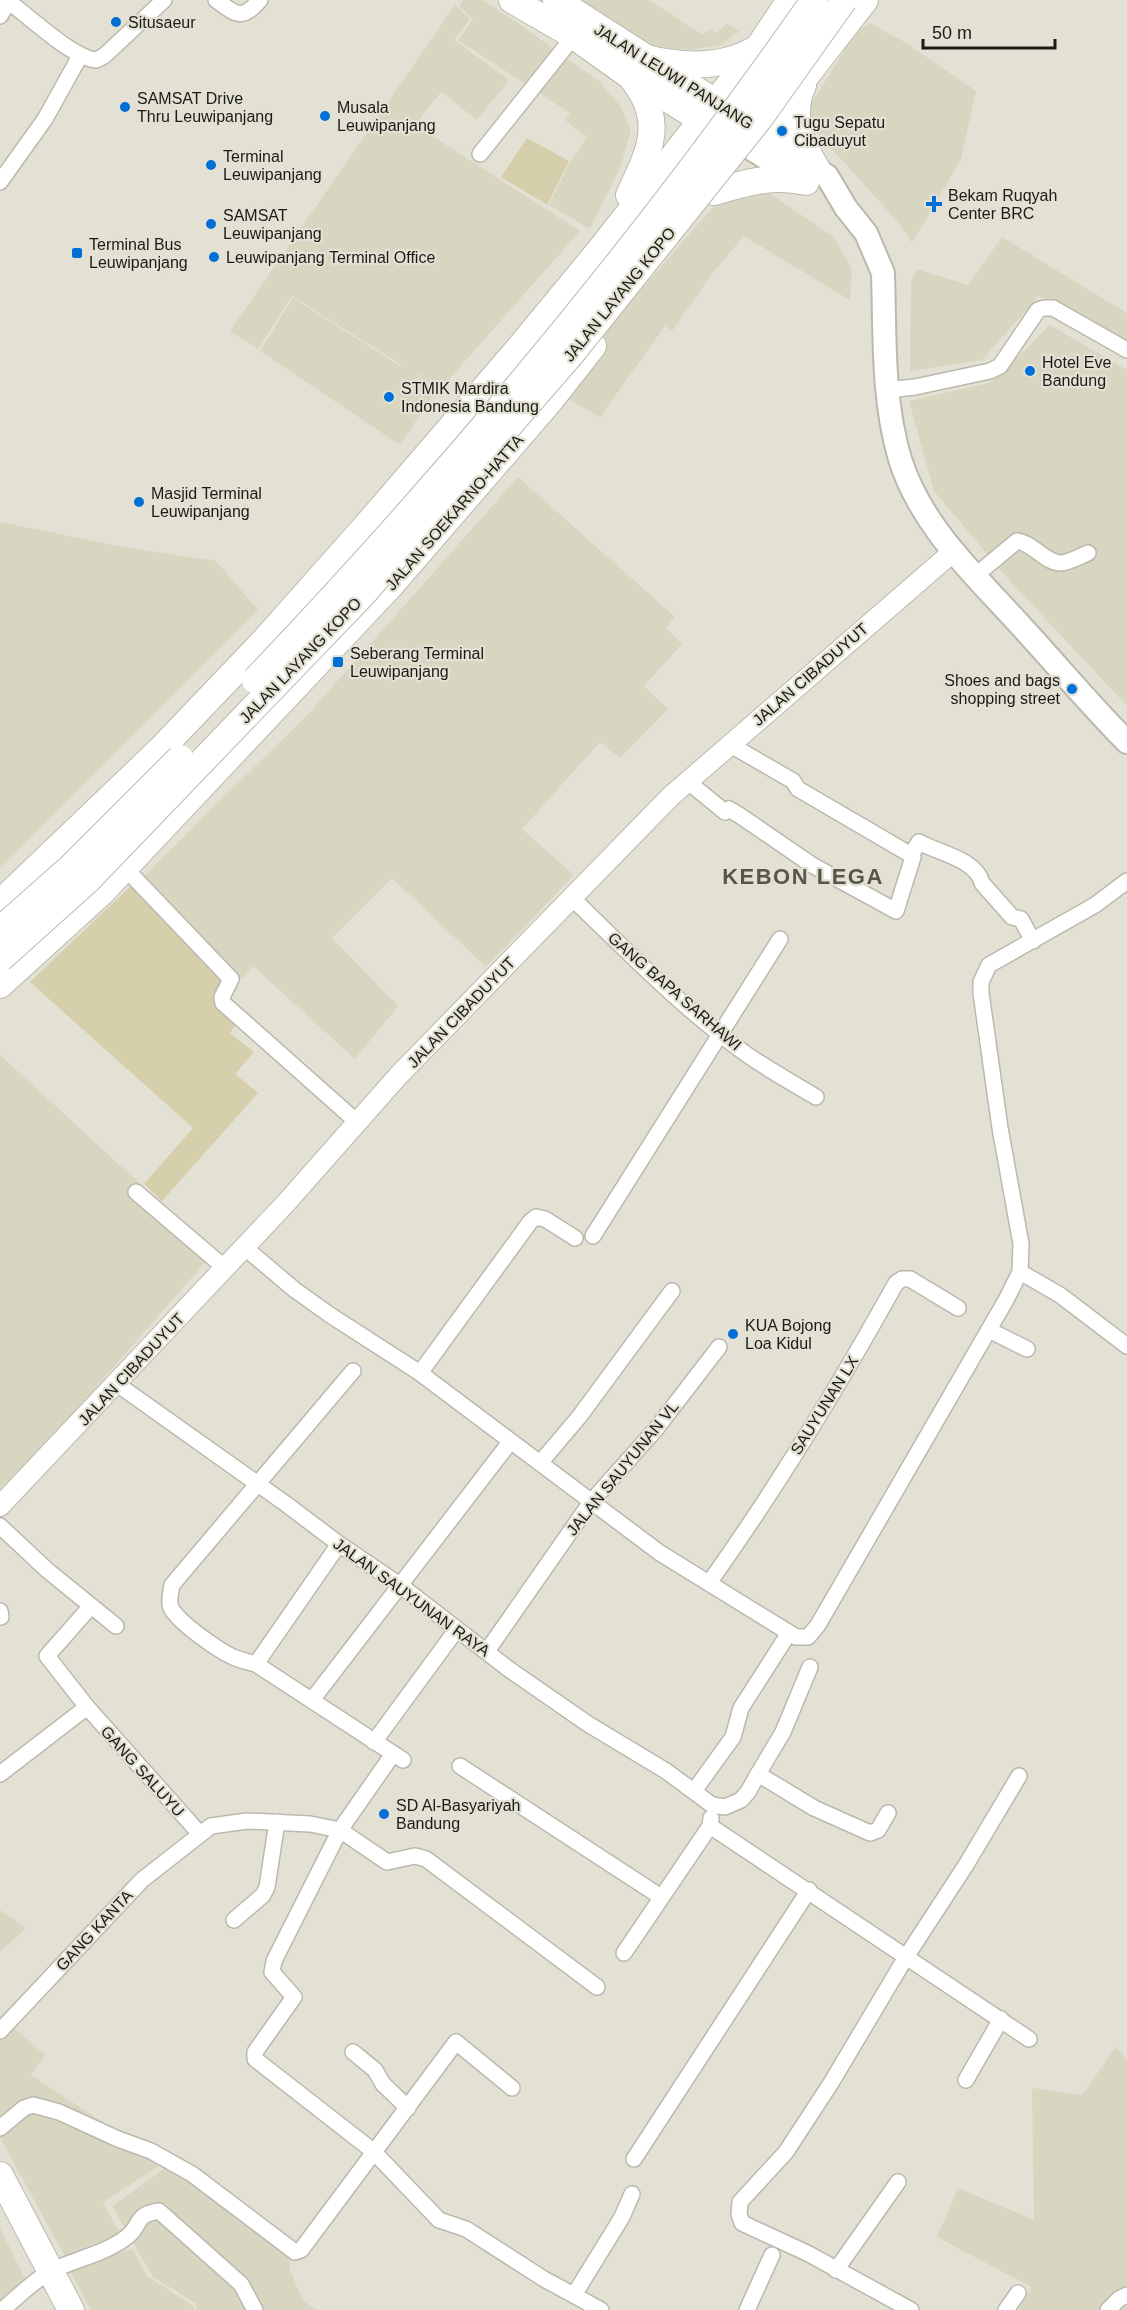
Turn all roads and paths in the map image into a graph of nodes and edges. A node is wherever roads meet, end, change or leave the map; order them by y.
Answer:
1 (164, 0) edge
2 (216, 0) edge
3 (260, 0) edge
4 (512, 0) edge
5 (556, 0) edge
6 (790, 0) edge
7 (814, 0) edge
8 (844, 0) edge
9 (865, 0) edge
10 (13, 2) edge
11 (0, 16) edge
12 (574, 36) junction
13 (758, 48) junction
14 (80, 56) junction
15 (638, 67) junction
16 (805, 80) junction
17 (708, 112) junction
18 (756, 140) junction
19 (480, 154) dead end
20 (812, 176) junction
21 (0, 182) edge
22 (714, 192) junction
23 (607, 241) junction
24 (1127, 350) edge
25 (511, 356) junction
26 (887, 390) junction
27 (555, 395) junction
28 (954, 551) junction
29 (1088, 553) dead end
30 (976, 575) junction
31 (1127, 742) edge
32 (729, 744) junction
33 (687, 781) junction
34 (911, 855) junction
35 (124, 867) junction
36 (1127, 881) edge
37 (571, 897) junction
38 (0, 903) edge
39 (0, 930) edge
40 (780, 939) dead end
41 (1033, 941) junction
42 (0, 959) edge
43 (0, 985) edge
44 (721, 1034) junction
45 (816, 1097) dead end
46 (357, 1122) junction
47 (136, 1192) dead end
48 (593, 1236) dead end
49 (575, 1238) dead end
50 (244, 1247) junction
51 (225, 1268) junction
52 (1020, 1272) junction
53 (672, 1291) dead end
54 (958, 1308) dead end
55 (989, 1330) junction
56 (1127, 1346) edge
57 (719, 1347) dead end
58 (1027, 1349) dead end
59 (353, 1371) dead end
60 (420, 1372) junction
61 (117, 1384) junction
62 (510, 1442) junction
63 (540, 1463) junction
64 (258, 1485) junction
65 (591, 1502) junction
66 (0, 1506) edge
67 (0, 1526) edge
68 (339, 1544) junction
69 (709, 1583) junction
70 (401, 1586) junction
71 (91, 1605) junction
72 (116, 1626) dead end
73 (457, 1629) junction
74 (789, 1633) junction
75 (487, 1651) junction
76 (256, 1664) junction
77 (810, 1667) dead end
78 (312, 1700) junction
79 (87, 1707) junction
80 (374, 1742) junction
81 (460, 1766) dead end
82 (0, 1774) edge
83 (758, 1774) junction
84 (1019, 1776) dead end
85 (694, 1791) junction
86 (712, 1805) junction
87 (888, 1813) dead end
88 (277, 1822) junction
89 (710, 1826) junction
90 (340, 1830) junction
91 (198, 1836) junction
92 (809, 1890) junction
93 (662, 1897) junction
94 (234, 1920) dead end
95 (624, 1953) dead end
96 (906, 1957) junction
97 (597, 1987) dead end
98 (1001, 2019) junction
99 (0, 2031) edge
100 (1029, 2039) dead end
101 (353, 2052) dead end
102 (966, 2080) dead end
103 (512, 2088) dead end
104 (408, 2108) junction
105 (0, 2128) edge
106 (373, 2151) junction
107 (634, 2158) dead end
108 (0, 2175) edge
109 (898, 2182) dead end
110 (632, 2194) dead end
111 (772, 2255) dead end
112 (836, 2270) junction
113 (51, 2271) junction
114 (1018, 2293) dead end
115 (574, 2295) junction
116 (1127, 2295) edge
117 (2, 2310) edge
118 (71, 2310) edge
119 (255, 2310) edge
120 (601, 2310) edge
121 (747, 2310) edge
122 (911, 2310) edge
123 (1006, 2310) edge
124 (1108, 2310) edge

1 - 14 street
2 - 3 street
4 - 12 main road, JALAN LEUWI PANJANG
5 - 15 main road, JALAN LEUWI PANJANG
6 - 13 main road
7 - 39 main road, JALAN LAYANG KOPO, bridge
8 - 42 main road, JALAN LAYANG KOPO, bridge
9 - 16 main road, JALAN SOEKARNO-HATTA
10 - 11 street
10 - 14 street
12 - 15 main road, JALAN LEUWI PANJANG
12 - 19 street
13 - 15 main road
13 - 17 main road
14 - 21 street
15 - 17 main road, JALAN LEUWI PANJANG
15 - 23 main road
16 - 18 main road, JALAN SOEKARNO-HATTA
16 - 20 main road
17 - 18 main road, JALAN LEUWI PANJANG
17 - 23 main road
18 - 20 main road
18 - 22 main road, JALAN SOEKARNO-HATTA
20 - 22 main road
20 - 26 main road
22 - 27 main road, JALAN SOEKARNO-HATTA
23 - 25 main road
24 - 26 street
25 - 27 main road
25 - 38 main road
26 - 28 main road
27 - 35 main road, JALAN SOEKARNO-HATTA
28 - 30 main road
28 - 32 street, JALAN CIBADUYUT
29 - 30 street
30 - 31 main road
32 - 33 street, JALAN CIBADUYUT
32 - 34 street
33 - 34 street
33 - 37 street, JALAN CIBADUYUT
34 - 41 street
35 - 43 main road, JALAN SOEKARNO-HATTA
35 - 46 street
36 - 41 street
37 - 44 street, GANG BAPA SARHAWI
37 - 46 street, JALAN CIBADUYUT
40 - 44 street
41 - 52 street
44 - 45 street, GANG BAPA SARHAWI
44 - 48 street
46 - 50 street, JALAN CIBADUYUT
47 - 51 street
49 - 60 street
50 - 51 street, JALAN CIBADUYUT
50 - 60 street
51 - 61 street, JALAN CIBADUYUT
52 - 55 street
52 - 56 street
53 - 63 street
54 - 69 street, SAUYUNAN LX
55 - 58 street
55 - 74 street
57 - 65 street, JALAN SAUYUNAN VL
59 - 64 street
60 - 62 street
61 - 64 street, JALAN SAUYUNAN RAYA
61 - 66 street, JALAN CIBADUYUT
62 - 63 street
62 - 70 street
63 - 65 street
64 - 68 street, JALAN SAUYUNAN RAYA
64 - 76 street
65 - 69 street
65 - 75 street, JALAN SAUYUNAN VL
67 - 71 street
68 - 70 street, JALAN SAUYUNAN RAYA
68 - 76 street
69 - 74 street
70 - 73 street, JALAN SAUYUNAN RAYA
70 - 78 street
71 - 72 street
71 - 79 street, GANG SALUYU
73 - 75 street, JALAN SAUYUNAN RAYA
73 - 80 street
74 - 85 street
75 - 85 street, JALAN SAUYUNAN RAYA
76 - 78 street
77 - 83 street
78 - 80 street
79 - 82 street
79 - 91 street, GANG SALUYU
80 - 90 street
81 - 93 street
83 - 86 street
83 - 87 street
84 - 96 street
85 - 86 street, JALAN SAUYUNAN RAYA
86 - 89 street
88 - 90 street, GANG KANTA
88 - 91 street, GANG KANTA
88 - 94 street
89 - 92 street
89 - 93 street
90 - 97 street
90 - 106 street
91 - 99 street, GANG KANTA
92 - 96 street
92 - 107 street
93 - 95 street
96 - 98 street
96 - 112 street
98 - 100 street
98 - 102 street
101 - 104 street
103 - 104 street
104 - 106 street
105 - 106 street
106 - 115 street
108 - 113 main road
109 - 112 street
110 - 115 street
111 - 121 street
112 - 122 street
113 - 117 street
113 - 118 main road
113 - 119 street
114 - 123 street
115 - 120 street
116 - 124 street

